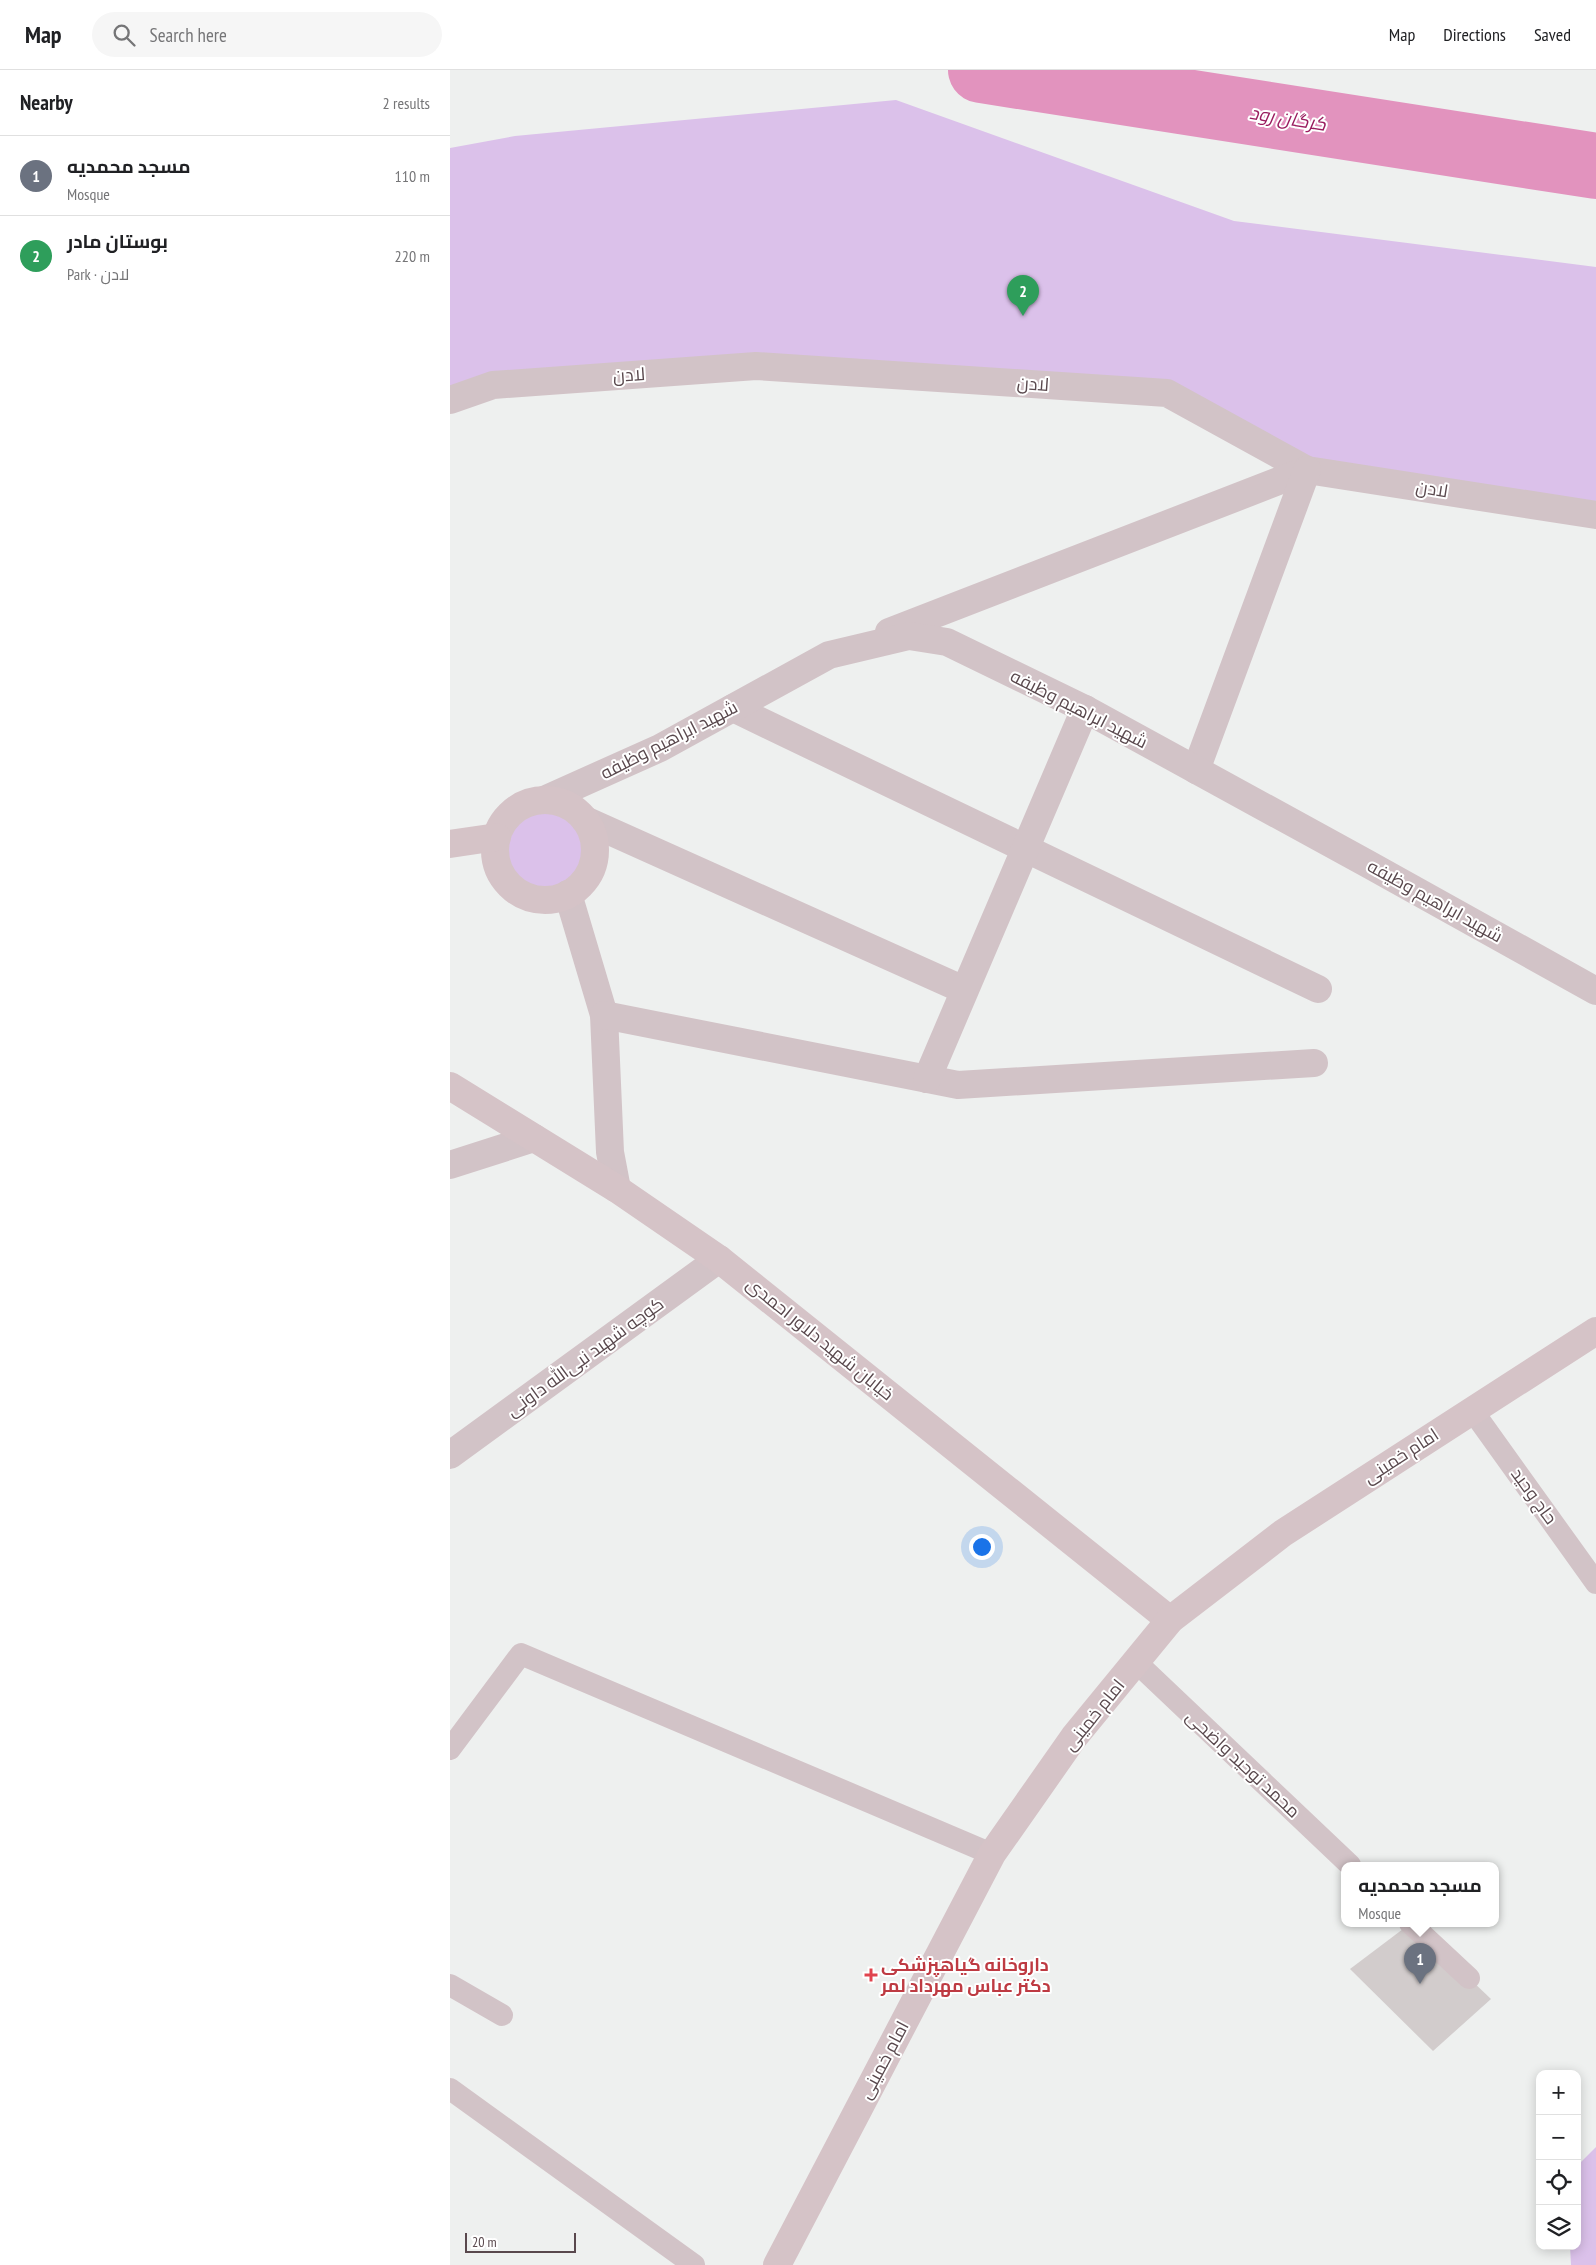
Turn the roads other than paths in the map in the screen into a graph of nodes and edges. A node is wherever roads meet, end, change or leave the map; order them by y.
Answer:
1 (450, 400) edge
2 (1307, 470) junction
3 (1596, 516) edge
4 (829, 655) junction
5 (733, 708) junction
6 (1085, 709) junction
7 (1196, 770) junction
8 (544, 800) junction
9 (585, 820) junction
10 (497, 837) junction
11 (450, 844) edge
12 (1025, 849) junction
13 (568, 894) junction
14 (1318, 989) dead end
15 (964, 990) junction
16 (1596, 991) edge
17 (604, 1015) junction
18 (1314, 1063) dead end
19 (928, 1079) junction
20 (450, 1086) edge
21 (534, 1138) junction
22 (450, 1165) edge
23 (617, 1189) junction
24 (719, 1259) junction
25 (1596, 1331) edge
26 (1472, 1410) junction
27 (450, 1455) edge
28 (1596, 1583) edge
29 (1170, 1620) junction
30 (1136, 1662) junction
31 (450, 1749) edge
32 (992, 1854) junction
33 (1347, 1862) edge
34 (1414, 1927) edge
35 (1469, 1978) dead end
36 (450, 1986) edge
37 (502, 2015) dead end
38 (450, 2089) edge
39 (694, 2265) edge
40 (777, 2265) edge

1 - 2 street, لادن
2 - 3 street, لادن
2 - 4 street
2 - 7 street
4 - 5 street, شهید ابراهیم وظیفه
4 - 6 street, شهید ابراهیم وظیفه
5 - 8 street, شهید ابراهیم وظیفه
5 - 12 street
6 - 7 street, شهید ابراهیم وظیفه
6 - 12 street
7 - 16 street, شهید ابراهیم وظیفه
8 - 9 street
8 - 10 street
9 - 13 street
9 - 15 street
10 - 11 street
10 - 13 street
12 - 14 street
12 - 15 street
13 - 17 street
15 - 19 street
17 - 19 street
17 - 23 street
18 - 19 street
20 - 21 street, خیابان شهید دلاور احمدی
21 - 22 street
21 - 23 street, خیابان شهید دلاور احمدی
23 - 24 street, خیابان شهید دلاور احمدی
24 - 27 street, کوچه شهید نبی‌الله داونی
24 - 29 street, خیابان شهید دلاور احمدی
25 - 26 street, امام خمینی
26 - 28 lane, حاج وحید
26 - 29 street, امام خمینی
29 - 30 street, امام خمینی
30 - 32 street, امام خمینی
30 - 33 lane, محمد توحید واضحی
31 - 32 lane
32 - 40 street, امام خمینی
34 - 35 lane
36 - 37 lane
38 - 39 lane

